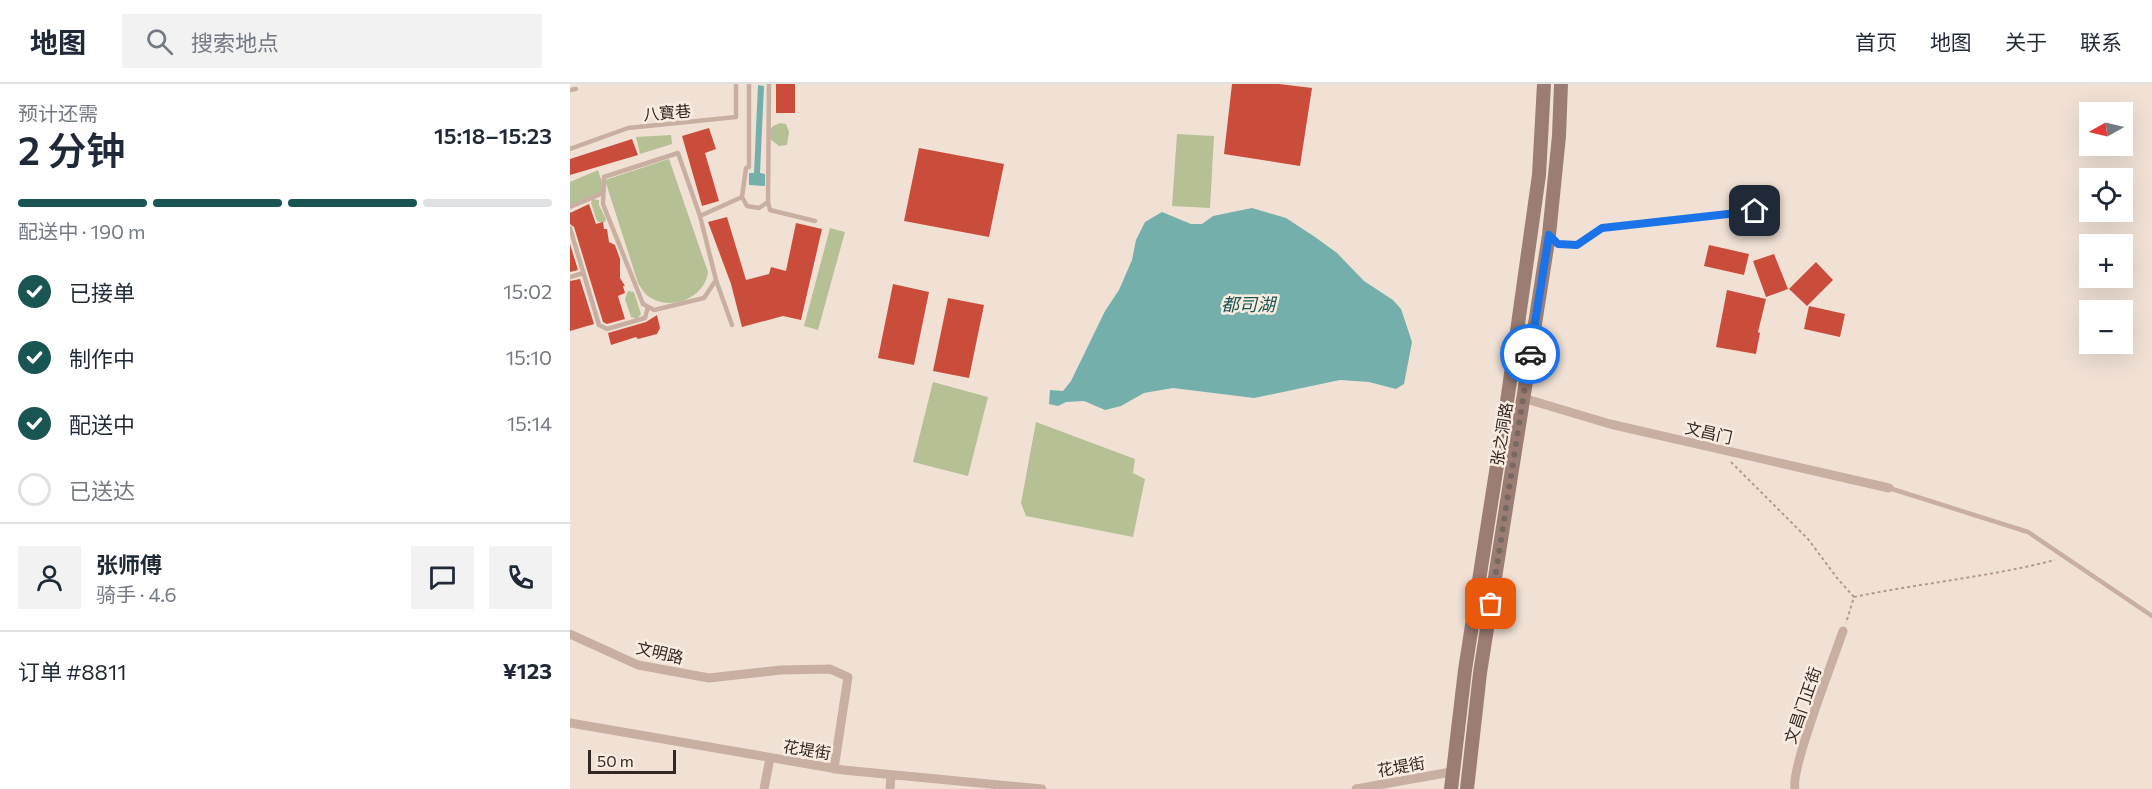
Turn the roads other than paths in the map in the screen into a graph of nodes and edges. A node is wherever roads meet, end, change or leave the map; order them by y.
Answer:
1 (736, 84) edge
2 (749, 84) edge
3 (769, 84) edge
4 (1544, 84) edge
5 (1561, 84) edge
6 (570, 149) edge
7 (603, 193) junction
8 (742, 196) junction
9 (768, 202) junction
10 (570, 207) edge
11 (1755, 211) dead end
12 (700, 216) junction
13 (815, 221) dead end
14 (570, 228) edge
15 (1549, 235) junction
16 (583, 273) junction
17 (570, 277) edge
18 (716, 280) junction
19 (648, 307) junction
20 (732, 325) dead end
21 (1523, 398) junction
22 (1889, 488) joint
23 (2152, 616) edge
24 (1843, 632) road end
25 (570, 634) edge
26 (570, 723) edge
27 (770, 758) junction
28 (834, 769) junction
29 (1451, 772) junction
30 (891, 775) junction
31 (764, 789) edge
32 (890, 789) edge
33 (1042, 789) edge
34 (1356, 789) edge
35 (1450, 789) edge
36 (1467, 789) edge
37 (1795, 789) edge

1 - 6 lane, 八寶巷
2 - 8 lane
3 - 9 lane
4 - 29 main road, 张之洞路
5 - 15 main road, 张之洞路
7 - 10 lane
7 - 12 lane
7 - 19 lane
8 - 9 lane
8 - 12 lane
9 - 13 lane
11 - 15 lane
12 - 18 lane
14 - 16 lane
15 - 21 main road, 张之洞路
16 - 17 lane
16 - 19 lane
18 - 19 lane
18 - 20 lane
21 - 22 street, 文昌门
21 - 36 main road, 张之洞路
22 - 23 lane
24 - 37 street, 文昌门正街
25 - 28 street, 文明路
26 - 27 street, 花堤街
27 - 28 street, 花堤街
27 - 31 street
28 - 30 street, 花堤街
29 - 34 street, 花堤街
29 - 35 main road, 张之洞路
30 - 32 street
30 - 33 street, 花堤街

